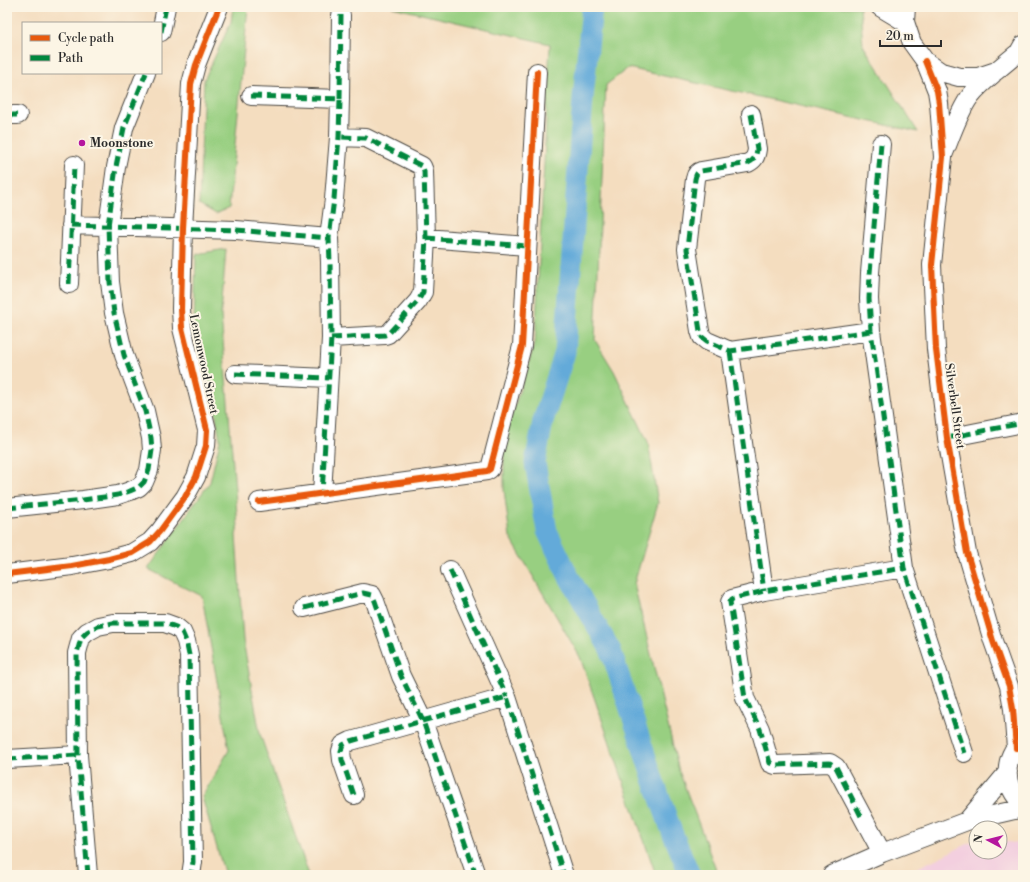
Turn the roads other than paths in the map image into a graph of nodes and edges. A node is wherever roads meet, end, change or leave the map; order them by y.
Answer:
1 (166, 7) edge
2 (219, 7) edge
3 (880, 7) edge
4 (905, 14) edge
5 (341, 15) dead end
6 (162, 27) edge
7 (1022, 50) edge
8 (925, 61) junction
9 (537, 72) dead end
10 (996, 72) junction
11 (146, 74) edge
12 (251, 96) dead end
13 (340, 99) junction
14 (751, 114) dead end
15 (339, 137) junction
16 (881, 144) dead end
17 (943, 158) junction
18 (74, 165) dead end
19 (71, 225) junction
20 (108, 226) junction
21 (183, 228) junction
22 (329, 238) junction
23 (426, 238) junction
24 (527, 246) junction
25 (69, 284) dead end
26 (871, 332) junction
27 (331, 338) junction
28 (730, 351) junction
29 (235, 374) dead end
30 (328, 378) junction
31 (1023, 423) edge
32 (947, 438) junction
33 (322, 494) junction
34 (259, 502) dead end
35 (7, 508) edge
36 (904, 568) junction
37 (450, 570) dead end
38 (7, 574) edge
39 (764, 591) junction
40 (304, 608) dead end
41 (1009, 686) junction
42 (507, 697) junction
43 (1023, 704) edge
44 (423, 721) junction
45 (1019, 744) edge
46 (964, 753) dead end
47 (78, 755) junction
48 (7, 759) edge
49 (1008, 772) junction
50 (354, 795) dead end
51 (1023, 804) edge
52 (1023, 808) edge
53 (967, 821) junction
54 (882, 853) junction
55 (88, 875) edge
56 (192, 875) edge
57 (476, 875) edge
58 (564, 875) edge
59 (832, 875) edge

1 - 6 street
2 - 21 street, Lemonwood Street
3 - 4 street
4 - 8 street
5 - 13 street
7 - 10 street, Silverbell Street
8 - 10 street
8 - 17 street, Silverbell Street
9 - 24 street
10 - 17 street, Silverbell Street
11 - 20 street
12 - 13 street
13 - 15 street
14 - 28 street
15 - 22 street
15 - 23 street
16 - 26 street
17 - 32 street, Silverbell Street
18 - 19 street
19 - 20 street
19 - 25 street
20 - 21 street
20 - 35 street
21 - 22 street
21 - 38 street, Lemonwood Street
22 - 27 street
23 - 24 street
23 - 27 street
24 - 33 street
26 - 28 street
26 - 36 street
27 - 30 street
28 - 39 street
29 - 30 street
30 - 33 street
31 - 32 street
32 - 41 street, Silverbell Street
33 - 34 street
36 - 39 street
36 - 46 street
37 - 42 street
39 - 54 street
40 - 44 street
41 - 43 street, Silverbell Street
41 - 45 street, Silverbell Street
42 - 44 street
42 - 58 street
44 - 50 street
44 - 57 street
45 - 49 street
47 - 48 street
47 - 55 street
47 - 56 street
49 - 51 street
49 - 53 street
52 - 53 street
53 - 54 street
54 - 59 street

